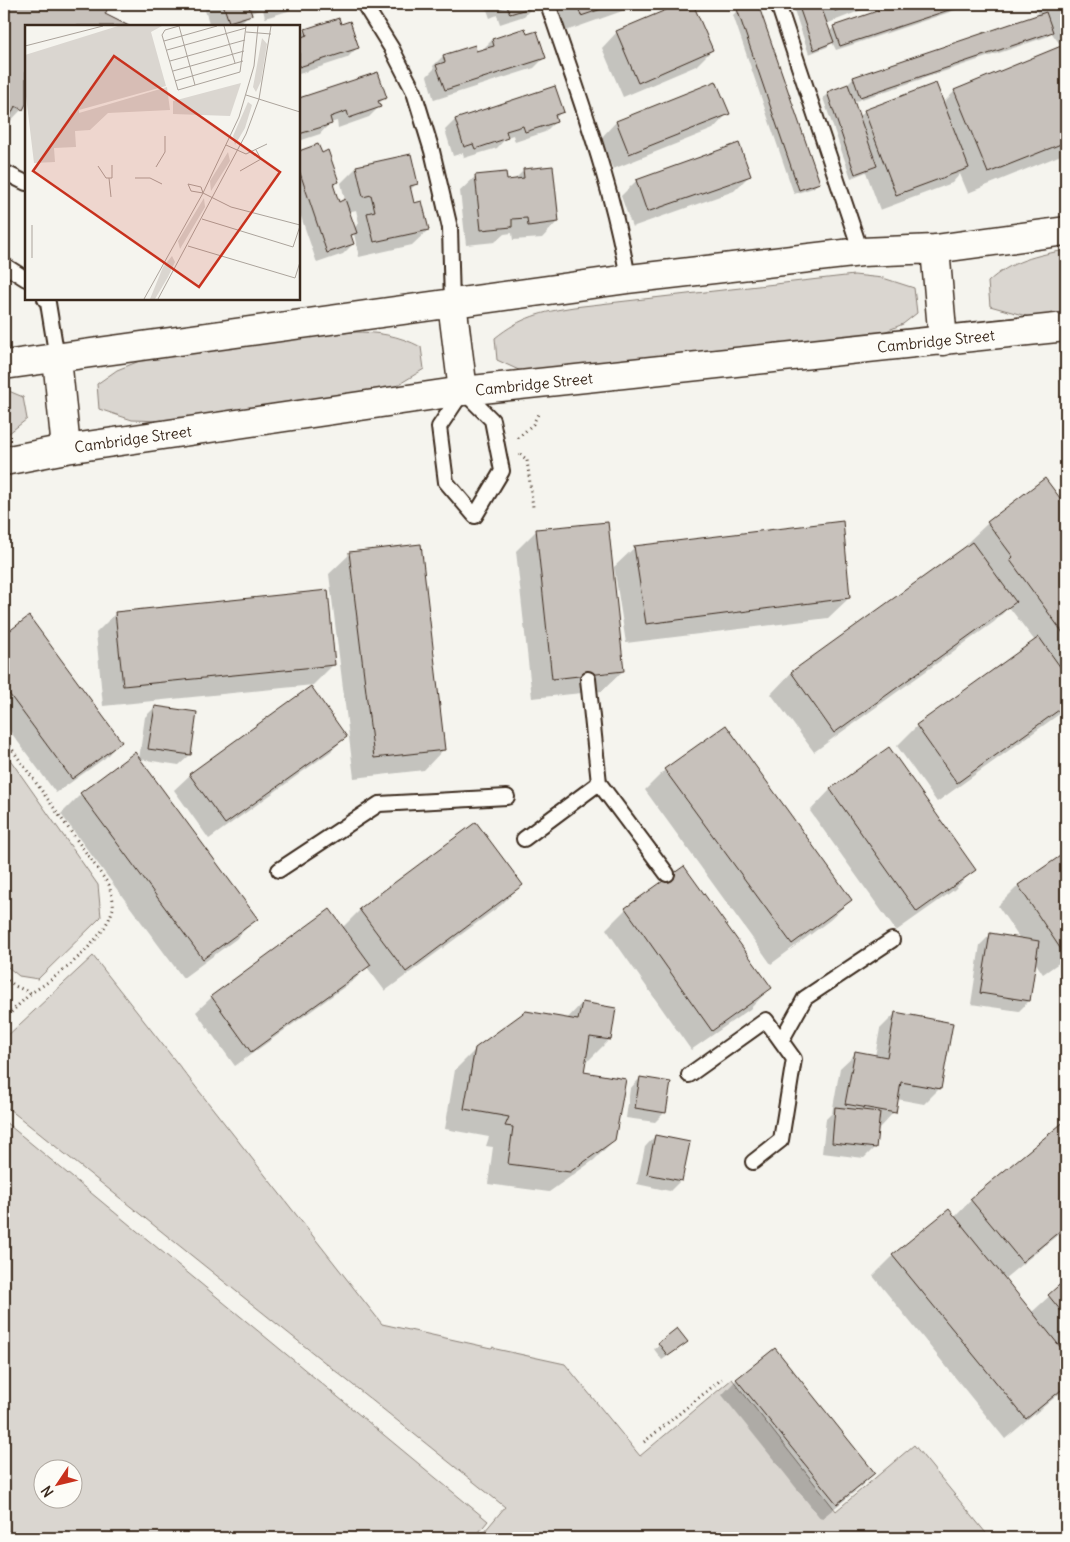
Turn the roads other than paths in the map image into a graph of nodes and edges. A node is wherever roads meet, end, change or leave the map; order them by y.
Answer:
1 (364, 4) edge
2 (548, 4) edge
3 (778, 4) edge
4 (4, 172) edge
5 (25, 182) edge
6 (1066, 231) edge
7 (934, 249) junction
8 (861, 252) junction
9 (4, 265) edge
10 (25, 277) edge
11 (628, 279) junction
12 (46, 300) edge
13 (452, 303) junction
14 (1066, 326) edge
15 (943, 341) junction
16 (57, 358) junction
17 (4, 365) edge
18 (463, 391) junction
19 (66, 449) junction
20 (4, 462) edge
21 (588, 679) dead end
22 (600, 783) junction
23 (508, 797) dead end
24 (524, 839) dead end
25 (279, 870) dead end
26 (667, 874) dead end
27 (892, 940) dead end
28 (781, 1041) junction
29 (689, 1075) dead end
30 (753, 1162) dead end

1 - 13 lane
2 - 11 lane
3 - 8 lane
4 - 5 lane
6 - 7 street
7 - 8 street
7 - 15 street
8 - 11 street
9 - 10 lane
11 - 13 street
12 - 16 lane
13 - 16 street
13 - 18 street
14 - 15 street, Cambridge Street
15 - 18 street, Cambridge Street
16 - 17 street
16 - 19 street
18 - 18 lane
18 - 19 street, Cambridge Street
19 - 20 street, Cambridge Street
21 - 22 lane
22 - 24 lane
22 - 26 lane
23 - 25 lane
27 - 28 lane
28 - 29 lane
28 - 30 lane

